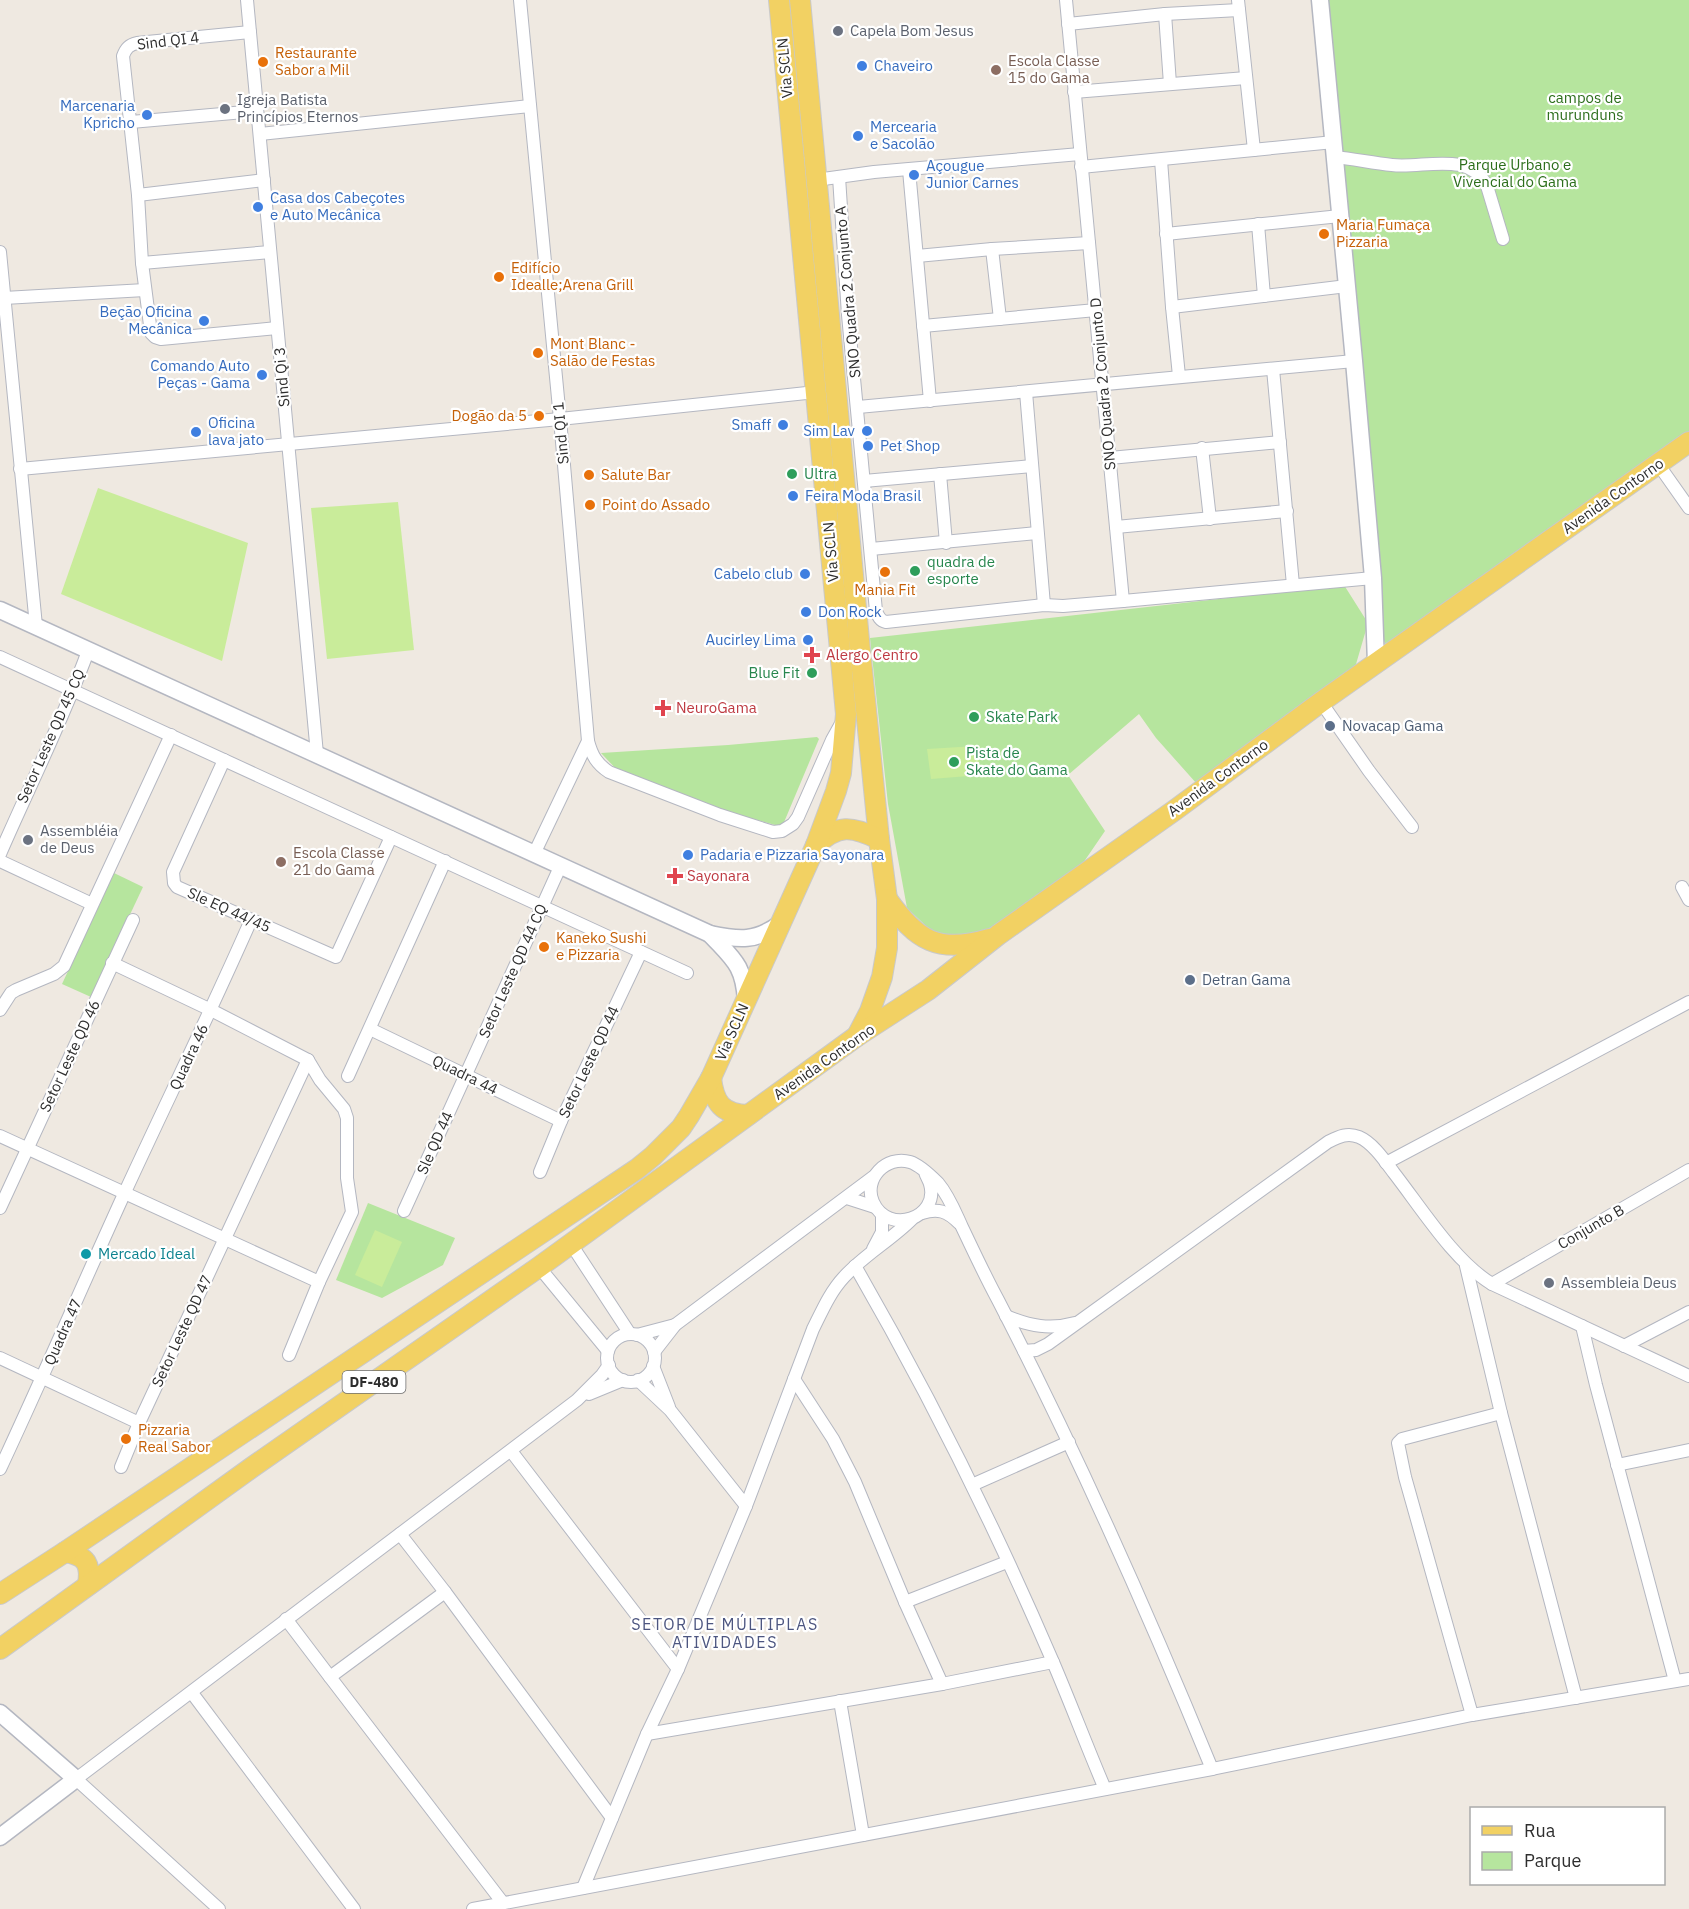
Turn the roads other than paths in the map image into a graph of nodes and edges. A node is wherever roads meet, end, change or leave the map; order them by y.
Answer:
1 (247, 0) edge
2 (520, 0) edge
3 (779, 0) edge
4 (800, 0) edge
5 (1066, 0) edge
6 (1320, 0) edge
7 (1239, 5) edge
8 (1165, 14) junction
9 (1068, 24) junction
10 (802, 27) junction
11 (782, 28) junction
12 (250, 32) junction
13 (804, 50) junction
14 (784, 52) junction
15 (1246, 78) junction
16 (1170, 84) junction
17 (1074, 92) junction
18 (530, 106) junction
19 (257, 111) junction
20 (131, 122) junction
21 (260, 134) junction
22 (1254, 150) junction
23 (1335, 150) junction
24 (1081, 160) junction
25 (1161, 160) junction
26 (909, 170) junction
27 (839, 177) junction
28 (264, 180) junction
29 (816, 180) junction
30 (138, 195) junction
31 (1340, 216) junction
32 (1258, 224) junction
33 (1166, 234) junction
34 (1503, 239) dead end
35 (1089, 243) junction
36 (992, 249) junction
37 (0, 252) edge
38 (270, 252) junction
39 (917, 256) junction
40 (142, 263) junction
41 (1347, 286) junction
42 (145, 290) junction
43 (1264, 296) junction
44 (4, 298) junction
45 (1172, 307) junction
46 (1096, 310) junction
47 (1000, 319) junction
48 (923, 326) junction
49 (277, 328) junction
50 (1354, 361) junction
51 (1273, 369) junction
52 (1179, 376) junction
53 (1102, 383) junction
54 (816, 392) junction
55 (1026, 392) junction
56 (930, 401) junction
57 (858, 406) junction
58 (560, 419) junction
59 (1280, 442) junction
60 (1689, 442) edge
61 (289, 444) junction
62 (1202, 448) junction
63 (1110, 458) junction
64 (1658, 464) junction
65 (1032, 466) junction
66 (20, 469) junction
67 (940, 474) junction
68 (864, 481) junction
69 (1689, 508) edge
70 (1287, 511) junction
71 (1210, 519) junction
72 (1116, 527) junction
73 (1037, 533) junction
74 (946, 543) junction
75 (871, 549) junction
76 (1373, 578) junction
77 (1293, 585) junction
78 (1124, 602) junction
79 (1044, 605) junction
80 (0, 610) edge
81 (36, 626) junction
82 (849, 641) junction
83 (88, 651) junction
84 (0, 657) edge
85 (1376, 664) junction
86 (842, 670) junction
87 (862, 670) junction
88 (73, 692) junction
89 (1321, 702) junction
90 (846, 714) junction
91 (171, 735) junction
92 (588, 741) junction
93 (317, 754) junction
94 (224, 760) junction
95 (1412, 827) dead end
96 (391, 837) junction
97 (879, 839) junction
98 (816, 845) junction
99 (0, 854) edge
100 (534, 854) junction
101 (0, 861) edge
102 (445, 861) junction
103 (560, 867) junction
104 (1682, 887) dead end
105 (887, 899) junction
106 (1689, 900) edge
107 (92, 904) junction
108 (542, 906) junction
109 (133, 920) dead end
110 (251, 920) junction
111 (781, 923) junction
112 (710, 934) junction
113 (995, 938) junction
114 (641, 952) junction
115 (112, 963) junction
116 (687, 973) dead end
117 (746, 1002) junction
118 (1689, 1002) edge
119 (0, 1010) edge
120 (211, 1010) junction
121 (370, 1029) junction
122 (857, 1036) junction
123 (308, 1060) junction
124 (348, 1076) dead end
125 (465, 1076) junction
126 (711, 1078) junction
127 (748, 1115) junction
128 (561, 1121) junction
129 (0, 1136) edge
130 (27, 1149) junction
131 (1386, 1163) junction
132 (1689, 1170) edge
133 (540, 1172) dead end
134 (925, 1172) junction
135 (873, 1177) junction
136 (124, 1194) junction
137 (847, 1198) junction
138 (0, 1208) edge
139 (404, 1211) dead end
140 (879, 1211) junction
141 (917, 1216) junction
142 (962, 1226) junction
143 (225, 1240) junction
144 (571, 1244) junction
145 (871, 1253) junction
146 (1466, 1264) junction
147 (855, 1266) junction
148 (539, 1267) junction
149 (319, 1282) junction
150 (1492, 1284) junction
151 (434, 1305) junction
152 (1689, 1312) edge
153 (1006, 1316) junction
154 (1082, 1321) junction
155 (675, 1325) junction
156 (1582, 1326) junction
157 (450, 1330) junction
158 (634, 1334) junction
159 (1624, 1347) junction
160 (608, 1351) junction
161 (1024, 1351) junction
162 (654, 1352) junction
163 (289, 1355) dead end
164 (0, 1358) edge
165 (609, 1365) junction
166 (653, 1366) junction
167 (1689, 1376) edge
168 (43, 1377) junction
169 (794, 1379) junction
170 (623, 1380) junction
171 (638, 1380) junction
172 (577, 1400) junction
173 (670, 1410) junction
174 (1501, 1413) junction
175 (139, 1423) junction
176 (1069, 1442) junction
177 (1689, 1450) edge
178 (511, 1451) junction
179 (1617, 1465) junction
180 (121, 1467) dead end
181 (0, 1469) edge
182 (972, 1485) junction
183 (746, 1506) junction
184 (399, 1534) junction
185 (65, 1552) junction
186 (1007, 1562) junction
187 (88, 1585) junction
188 (445, 1592) junction
189 (0, 1594) edge
190 (905, 1602) junction
191 (286, 1619) junction
192 (0, 1649) edge
193 (1053, 1662) junction
194 (678, 1669) junction
195 (330, 1677) junction
196 (1689, 1679) edge
197 (1675, 1681) junction
198 (942, 1684) junction
199 (192, 1693) junction
200 (1576, 1698) junction
201 (840, 1701) junction
202 (0, 1713) edge
203 (1472, 1715) junction
204 (646, 1734) junction
205 (1212, 1770) junction
206 (76, 1779) junction
207 (1105, 1789) junction
208 (612, 1818) junction
209 (863, 1835) junction
210 (0, 1838) edge
211 (583, 1888) junction
212 (503, 1903) junction
213 (219, 1909) edge
214 (354, 1909) edge
215 (473, 1909) edge

1 - 12 street, Sind Qi 3
2 - 18 street, Sind QI 1
3 - 11 main road, Via SCLN
4 - 10 main road, Via SCLN
5 - 9 street, SNO Quadra 2 Conjunto D
6 - 23 main road
7 - 8 street
7 - 15 street
8 - 9 street
8 - 16 street
9 - 17 street, SNO Quadra 2 Conjunto D
10 - 11 main road
10 - 13 main road, Via SCLN
11 - 14 main road, Via SCLN
12 - 19 street, Sind Qi 3
12 - 20 street, Sind QI 4
13 - 14 main road
13 - 29 main road, Via SCLN
14 - 54 main road, Via SCLN
15 - 16 street
15 - 22 street
16 - 17 street
17 - 24 street, SNO Quadra 2 Conjunto D
18 - 21 street
18 - 58 street, Sind QI 1
19 - 20 street
19 - 21 street, Sind Qi 3
20 - 30 street, Sind QI 4
21 - 28 street, Sind Qi 3
22 - 23 street
22 - 25 street
23 - 31 main road
23 - 34 street
24 - 25 street
24 - 26 street
24 - 35 street, SNO Quadra 2 Conjunto D
25 - 33 street
26 - 27 street
26 - 39 street
27 - 29 street
27 - 57 street, SNO Quadra 2 Conjunto A
28 - 30 street
28 - 38 street, Sind Qi 3
29 - 82 main road, Via SCLN
30 - 40 street, Sind QI 4
31 - 32 street
31 - 41 main road
32 - 33 street
32 - 43 street
33 - 45 street
35 - 36 street
35 - 46 street, SNO Quadra 2 Conjunto D
36 - 39 street
36 - 47 street
37 - 44 street
38 - 40 street
38 - 49 street, Sind Qi 3
39 - 48 street
40 - 42 street, Sind QI 4
41 - 43 street
41 - 50 main road
42 - 44 street
42 - 49 street, Sind QI 4
43 - 45 street
44 - 66 street
45 - 52 street
46 - 47 street
46 - 53 street, SNO Quadra 2 Conjunto D
47 - 48 street
48 - 56 street
49 - 61 street, Sind Qi 3
50 - 51 street
50 - 76 main road
51 - 52 street
51 - 59 street
52 - 53 street
53 - 55 street
53 - 63 street, SNO Quadra 2 Conjunto D
54 - 58 street
54 - 82 main road, Via SCLN
55 - 56 street
55 - 65 street
56 - 57 street
57 - 68 street, SNO Quadra 2 Conjunto A
58 - 61 street
58 - 92 street, Sind QI 1
59 - 62 street
59 - 70 street
60 - 64 main road, Avenida Contorno
61 - 66 street
61 - 93 street, Sind Qi 3
62 - 63 street
62 - 71 street
63 - 72 street, SNO Quadra 2 Conjunto D
64 - 69 street
64 - 85 main road, Avenida Contorno
65 - 67 street
65 - 73 street
66 - 81 street
67 - 68 street
67 - 74 street
68 - 75 street, SNO Quadra 2 Conjunto A
70 - 71 street
70 - 77 street
71 - 72 street
72 - 78 street, SNO Quadra 2 Conjunto D
73 - 74 street
73 - 79 street
74 - 75 street
75 - 79 street, SNO Quadra 2 Conjunto A
76 - 77 street
76 - 85 main road
77 - 78 street
78 - 79 street
80 - 81 main road
81 - 83 main road
82 - 86 main road, Via SCLN
82 - 87 main road, Via SCLN
83 - 88 street, Setor Leste QD 45 CQ
83 - 93 main road
84 - 88 street
85 - 89 main road, Avenida Contorno
86 - 87 main road
86 - 90 main road, Via SCLN
87 - 97 main road, Via SCLN
88 - 91 street
88 - 99 street, Setor Leste QD 45 CQ
89 - 95 street
89 - 113 main road, Avenida Contorno
90 - 92 street
90 - 98 main road, Via SCLN
91 - 94 street
91 - 107 street
92 - 100 street
93 - 100 main road
94 - 96 street
94 - 110 street, Sle EQ 44/45
96 - 102 street
96 - 110 street, Sle EQ 44/45
97 - 98 main road
97 - 105 main road, Via SCLN
98 - 111 main road, Via SCLN
100 - 103 main road
101 - 107 street
102 - 108 street
102 - 121 street
103 - 108 street, Setor Leste QD 44 CQ
103 - 112 main road
104 - 106 street
105 - 113 main road
105 - 122 main road, Via SCLN
107 - 119 street
108 - 114 street
108 - 125 street, Setor Leste QD 44 CQ
109 - 115 street, Setor Leste QD 46
110 - 120 street, Quadra 46
111 - 112 main road
111 - 117 main road, Via SCLN
112 - 117 main road
113 - 122 main road, Avenida Contorno
114 - 116 street
114 - 128 street, Setor Leste QD 44
115 - 120 street
115 - 130 street, Setor Leste QD 46
117 - 126 main road, Via SCLN
118 - 131 street
120 - 123 street
120 - 136 street, Quadra 46
121 - 124 street
121 - 125 street, Quadra 44
122 - 127 main road, Avenida Contorno
123 - 143 street
123 - 149 street
125 - 128 street, Quadra 44
125 - 139 street, Sle QD 44
126 - 127 main road
126 - 151 main road, DF-480
127 - 144 main road, DF-480
128 - 133 street, Setor Leste QD 44
129 - 130 street
130 - 136 street
130 - 138 street
131 - 146 street
131 - 154 street
132 - 150 street, Conjunto B
134 - 135 street
134 - 141 street
134 - 142 street
135 - 137 street
135 - 140 street
136 - 143 street
136 - 168 street, Quadra 47
137 - 140 street
137 - 155 street
140 - 141 street
140 - 145 street
141 - 142 street
141 - 145 street
142 - 153 street
143 - 149 street
143 - 175 street, Setor Leste QD 47
144 - 148 main road, DF-480
144 - 158 street
145 - 147 street
146 - 150 street
146 - 174 street
147 - 169 street
147 - 182 street
148 - 157 main road, DF-480
148 - 160 street
149 - 163 street
150 - 156 street
151 - 157 main road
151 - 185 main road, DF-480
152 - 159 street
153 - 154 street
153 - 161 street
154 - 161 street
155 - 158 street
155 - 162 street
156 - 159 street
156 - 179 street
157 - 187 main road, DF-480
158 - 160 street
158 - 162 street
159 - 167 street
160 - 165 street
161 - 176 street
162 - 166 street
164 - 168 street
165 - 170 street
165 - 172 street
166 - 171 street
166 - 173 street
168 - 175 street
168 - 181 street, Quadra 47
169 - 183 street
169 - 190 street
170 - 171 street
170 - 172 street
171 - 173 street
172 - 178 street
173 - 183 street
174 - 200 street
174 - 203 street
175 - 180 street, Setor Leste QD 47
176 - 182 street
176 - 205 street
177 - 179 street
178 - 184 street
178 - 194 street
179 - 197 street
182 - 186 street
183 - 194 street
184 - 188 street
184 - 191 street
185 - 187 main road
185 - 189 main road, DF-480
186 - 190 street
186 - 193 street
187 - 192 main road, DF-480
188 - 195 street
188 - 208 street
190 - 198 street
191 - 195 street
191 - 199 street
193 - 198 street
193 - 207 street
194 - 204 street
195 - 212 street
196 - 197 street
197 - 200 street
198 - 201 street
199 - 206 street
199 - 214 street
200 - 203 street
201 - 204 street
201 - 209 street
202 - 206 main road
203 - 205 street
204 - 208 street
205 - 207 street
206 - 210 main road
206 - 213 street
207 - 209 street
208 - 211 street
209 - 211 street
211 - 212 street
212 - 215 street

